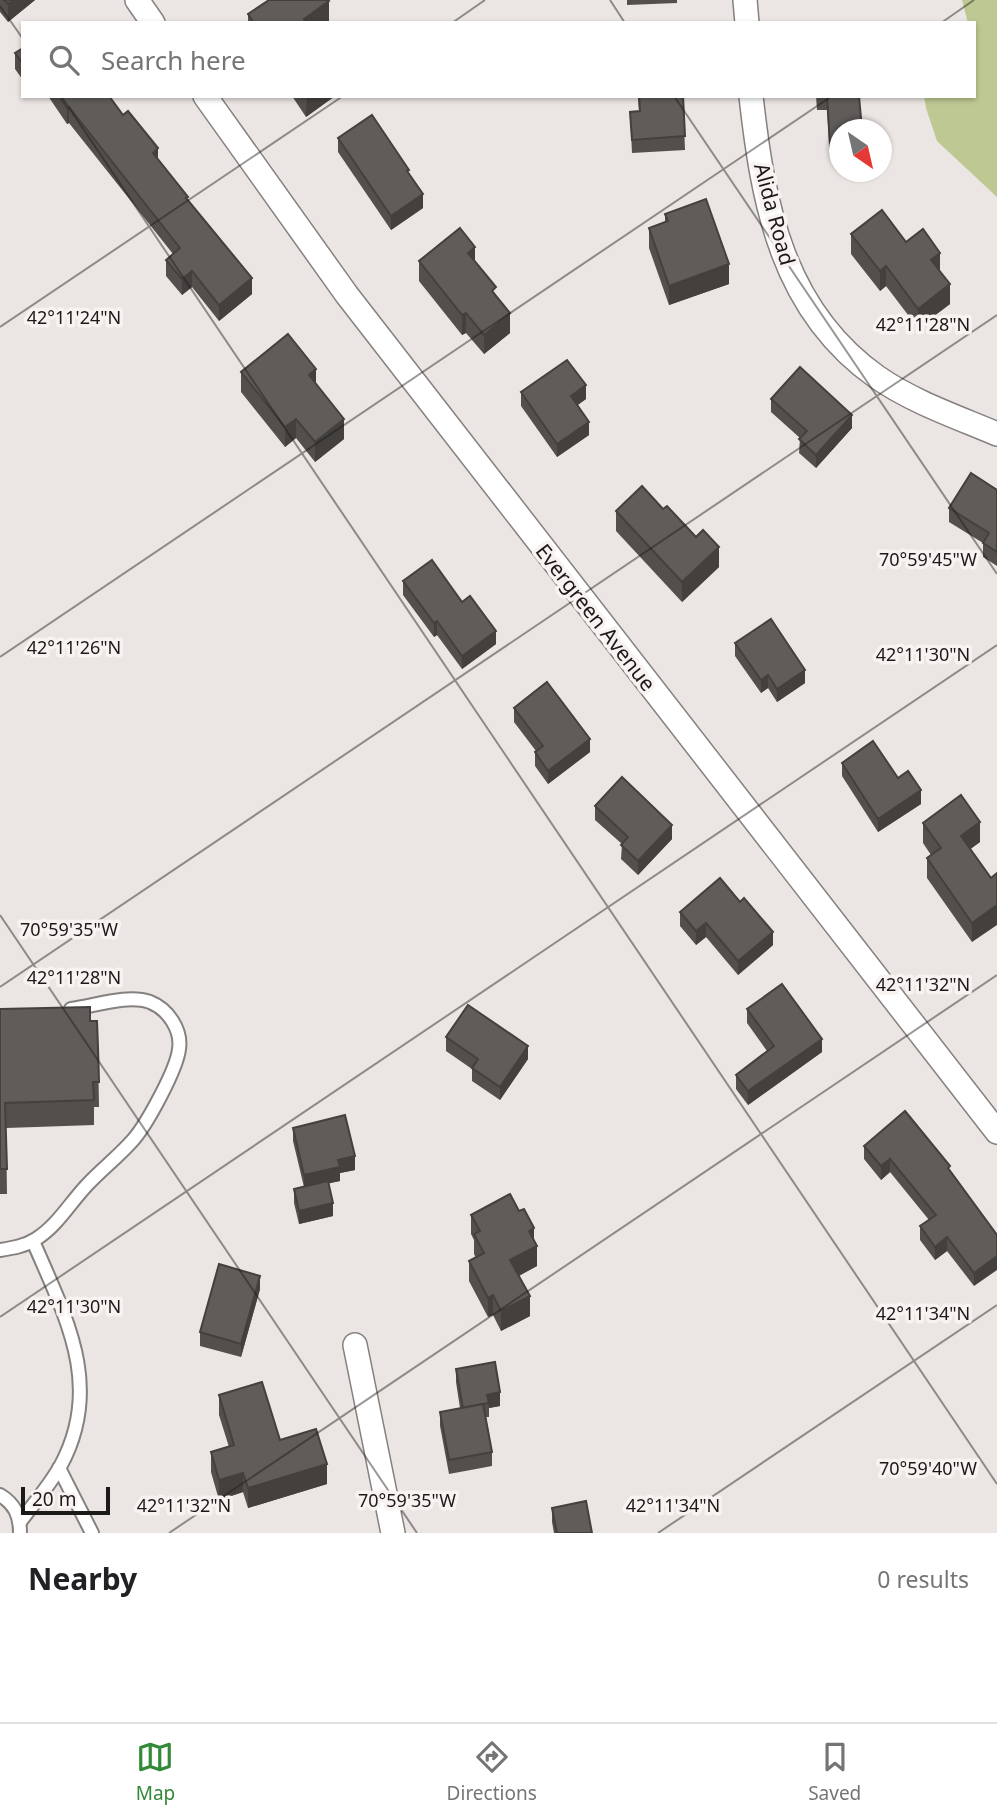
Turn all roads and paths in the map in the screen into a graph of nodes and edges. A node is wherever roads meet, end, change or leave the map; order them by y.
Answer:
1 (137, 0) edge
2 (745, 0) edge
3 (152, 21) edge
4 (747, 21) edge
5 (206, 98) edge
6 (751, 98) edge
7 (997, 435) edge
8 (58, 1010) edge
9 (997, 1132) edge
10 (33, 1241) junction
11 (0, 1250) edge
12 (355, 1345) dead end
13 (60, 1468) junction
14 (0, 1494) edge
15 (20, 1527) edge
16 (92, 1533) edge
17 (393, 1533) edge

1 - 3 street
2 - 4 street
5 - 9 street, Evergreen Avenue
6 - 7 street, Alida Road
8 - 10 lane
10 - 11 lane
10 - 13 lane
12 - 17 street
13 - 15 lane
13 - 16 lane
14 - 15 lane

